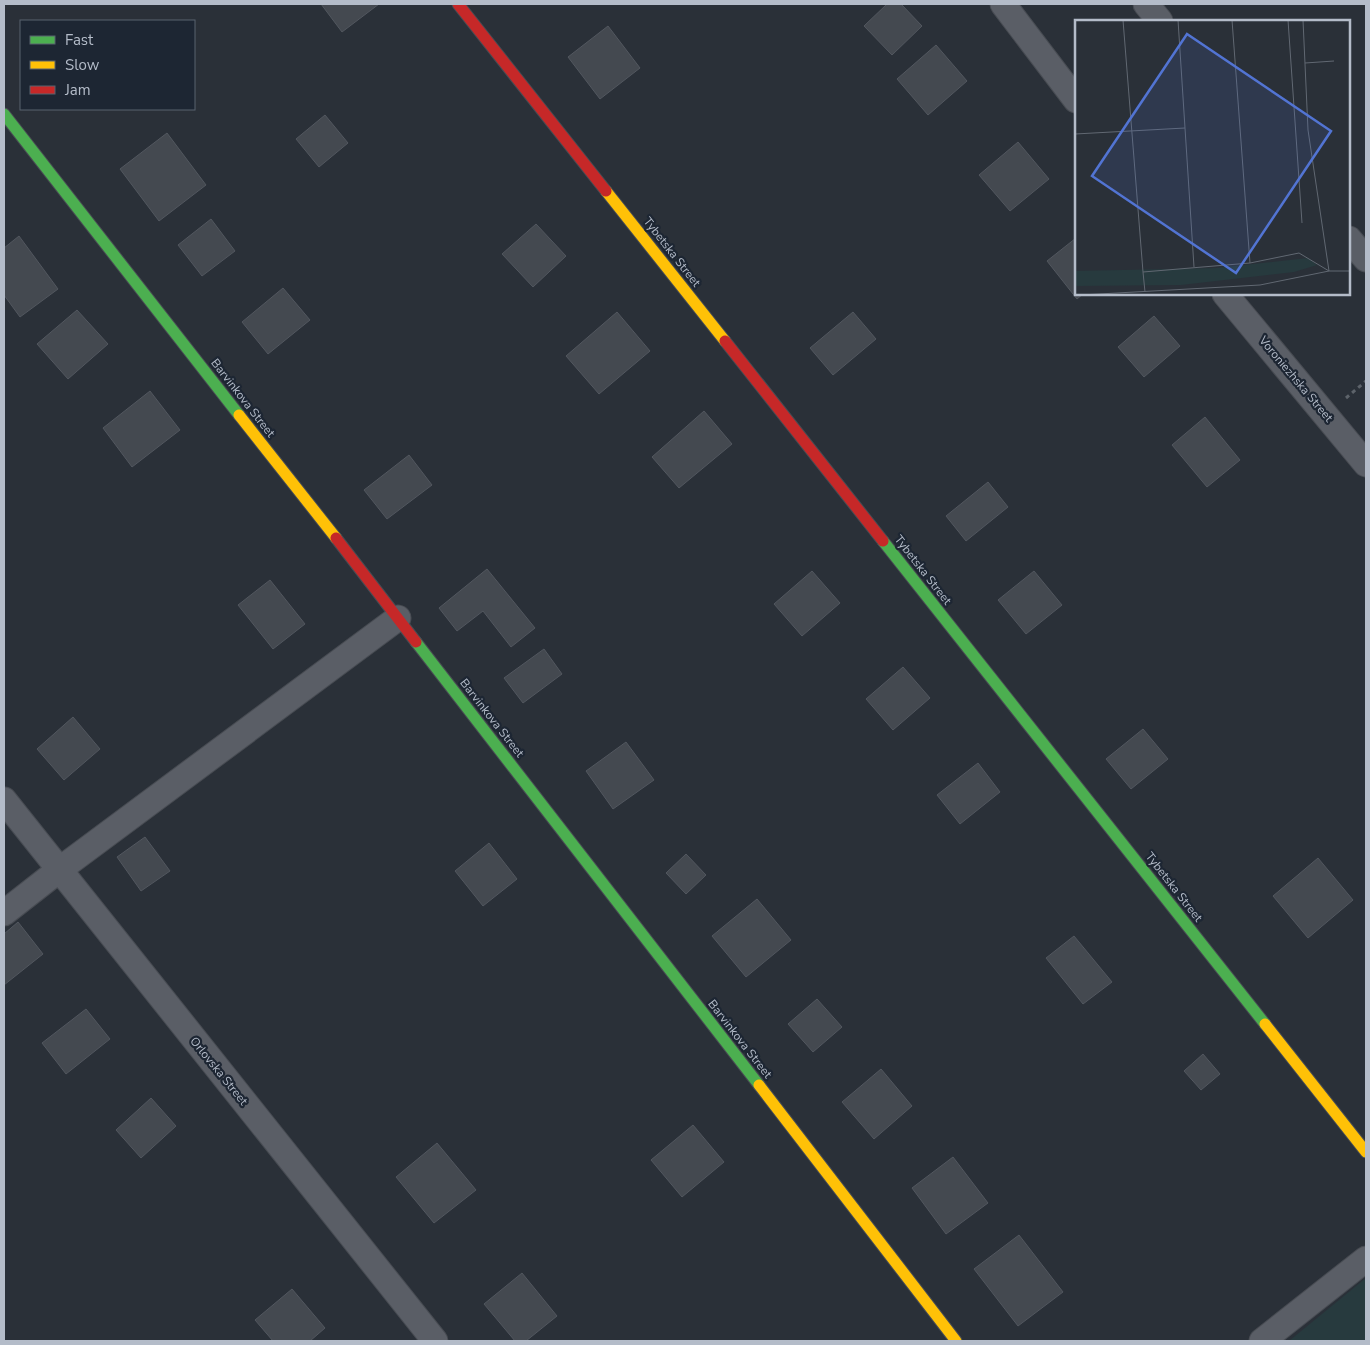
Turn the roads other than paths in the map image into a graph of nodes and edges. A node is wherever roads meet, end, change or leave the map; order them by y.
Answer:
1 (458, 4) edge
2 (1003, 4) edge
3 (1146, 4) edge
4 (1159, 20) edge
5 (1075, 99) edge
6 (4, 114) edge
7 (1350, 240) edge
8 (1366, 259) edge
9 (1226, 295) edge
10 (1366, 464) edge
11 (398, 618) junction
12 (4, 800) edge
13 (59, 870) junction
14 (4, 914) edge
15 (1366, 1152) edge
16 (1366, 1259) edge
17 (435, 1341) edge
18 (956, 1341) edge
19 (1262, 1341) edge

1 - 15 street, Tybetska Street
2 - 5 street
3 - 4 street
6 - 11 street, Barvinkova Street
7 - 8 street
9 - 10 street, Voroniezhska Street
11 - 13 street
11 - 18 street, Barvinkova Street
12 - 13 street, Orlovska Street
13 - 14 street
13 - 17 street, Orlovska Street
16 - 19 street

